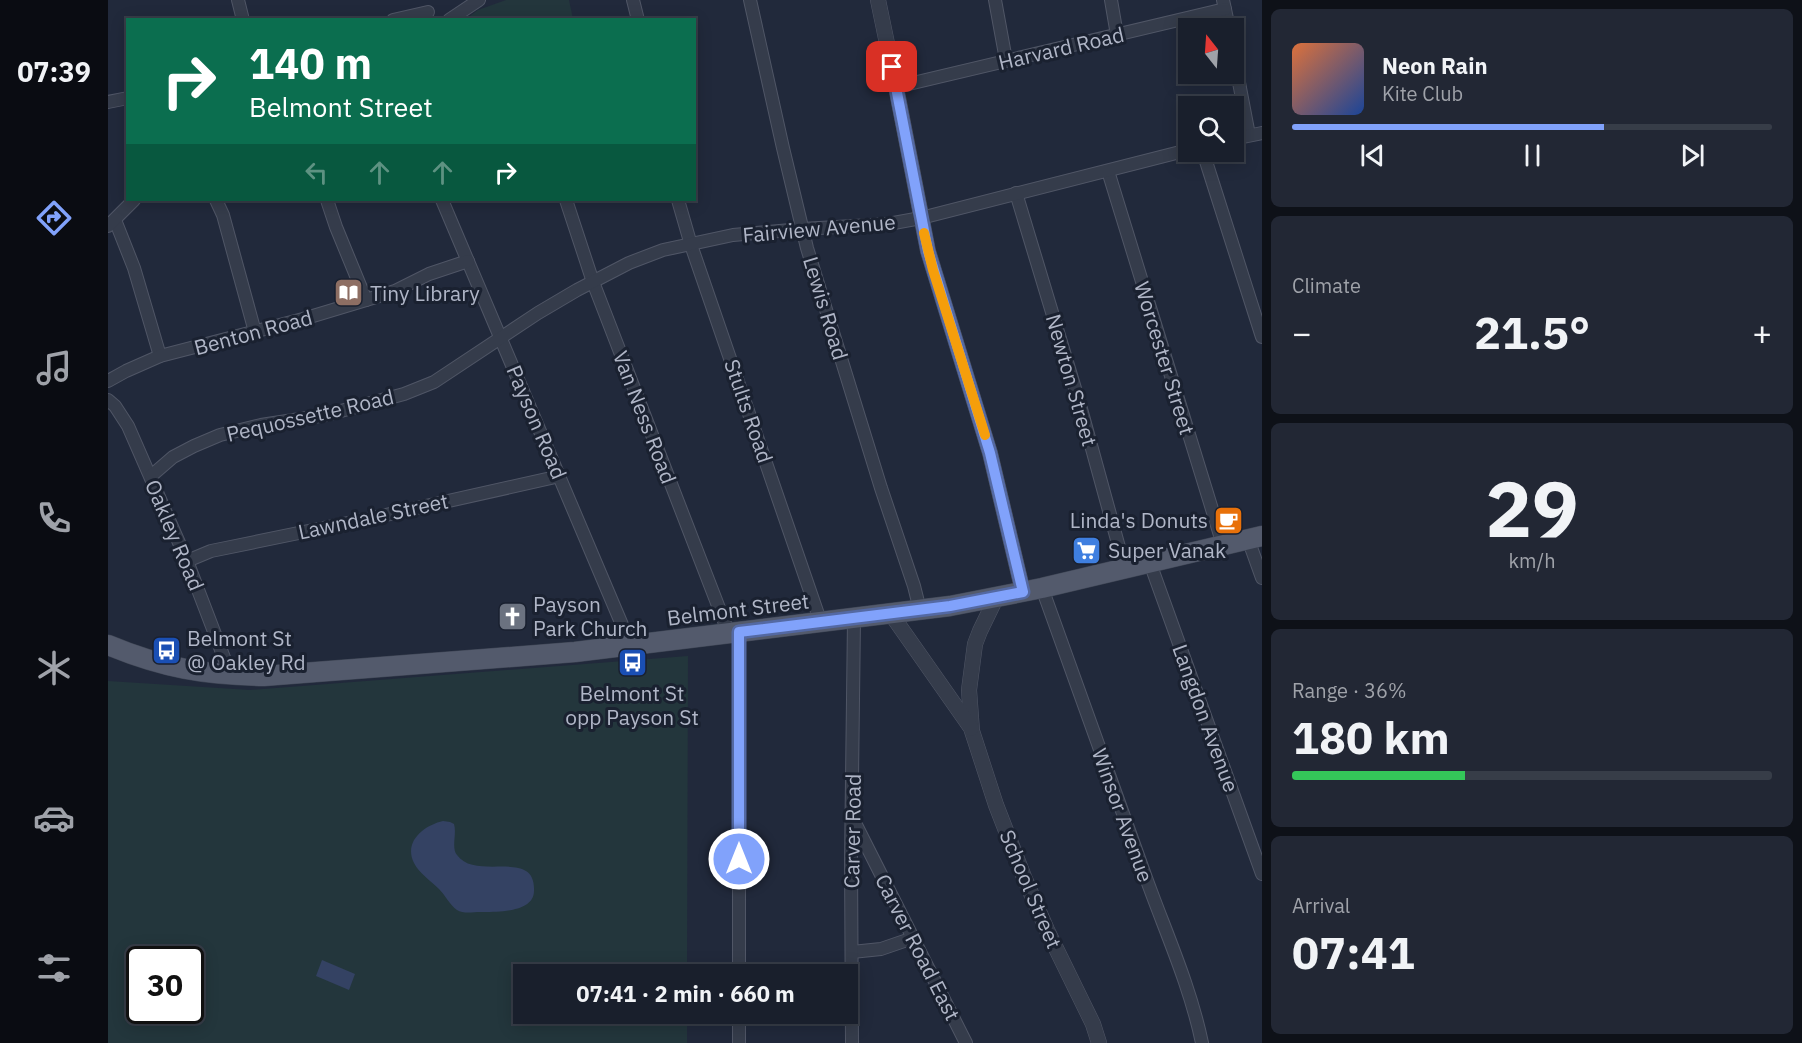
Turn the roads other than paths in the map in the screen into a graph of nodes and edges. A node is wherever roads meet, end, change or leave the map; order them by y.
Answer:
1 (238, 0) edge
2 (479, 0) edge
3 (633, 0) edge
4 (750, 0) edge
5 (878, 0) edge
6 (995, 0) edge
7 (1111, 0) edge
8 (1224, 4) edge
9 (428, 11) edge
10 (242, 18) edge
11 (401, 18) edge
12 (452, 18) edge
13 (638, 18) edge
14 (1117, 35) junction
15 (1006, 60) junction
16 (1242, 84) edge
17 (896, 87) junction
18 (126, 98) edge
19 (108, 102) edge
20 (1256, 134) edge
21 (1178, 153) edge
22 (1206, 162) edge
23 (1108, 171) junction
24 (1016, 193) junction
25 (133, 201) edge
26 (216, 201) edge
27 (327, 201) edge
28 (442, 201) edge
29 (566, 201) edge
30 (678, 201) edge
31 (921, 218) junction
32 (111, 223) edge
33 (802, 229) junction
34 (692, 245) junction
35 (468, 261) junction
36 (593, 282) junction
37 (366, 300) junction
38 (255, 332) junction
39 (501, 337) junction
40 (1262, 337) edge
41 (160, 356) junction
42 (108, 381) edge
43 (108, 400) edge
44 (560, 476) junction
45 (151, 477) junction
46 (1255, 538) edge
47 (1223, 545) junction
48 (187, 561) junction
49 (1150, 563) junction
50 (1125, 569) junction
51 (1262, 578) edge
52 (1032, 590) junction
53 (996, 598) junction
54 (920, 610) junction
55 (891, 614) junction
56 (854, 618) junction
57 (821, 623) junction
58 (734, 633) junction
59 (108, 645) edge
60 (631, 646) junction
61 (231, 676) junction
62 (972, 731) junction
63 (852, 818) junction
64 (1262, 874) edge
65 (913, 938) junction
66 (852, 952) junction
67 (739, 964) edge
68 (739, 1024) edge
69 (739, 1043) edge
70 (852, 1043) edge
71 (966, 1043) edge
72 (1099, 1043) edge
73 (1202, 1043) edge

1 - 10 street
2 - 12 street
3 - 13 street
4 - 33 street, Lewis Road
5 - 17 street
6 - 15 street
7 - 14 street
8 - 14 street, Harvard Road
9 - 11 street
14 - 15 street, Harvard Road
15 - 17 street, Harvard Road
16 - 20 street
17 - 31 street
18 - 19 street
21 - 23 street, Fairview Avenue
22 - 40 street
23 - 24 street, Fairview Avenue
23 - 47 street, Worcester Street
24 - 31 street, Fairview Avenue
24 - 50 street, Newton Street
25 - 32 street
26 - 38 street
27 - 37 street
28 - 35 street, Payson Road
29 - 36 street, Van Ness Road
30 - 34 street, Stults Road
31 - 33 street, Fairview Avenue
31 - 52 street
32 - 41 street
33 - 34 street, Fairview Avenue
33 - 54 street, Lewis Road
34 - 36 street, Fairview Avenue
34 - 57 street, Stults Road
35 - 37 street, Benton Road
35 - 39 street, Payson Road
36 - 39 street, Fairview Avenue
36 - 58 street, Van Ness Road
37 - 38 street, Benton Road
38 - 41 street, Benton Road
39 - 44 street, Payson Road
39 - 45 street, Pequossette Road
41 - 42 street, Benton Road
43 - 45 street, Oakley Road
44 - 48 street, Lawndale Street
44 - 60 street, Payson Road
45 - 48 street, Oakley Road
46 - 47 main road, Belmont Street
46 - 51 street
47 - 49 main road, Belmont Street
48 - 61 street, Oakley Road
49 - 50 main road, Belmont Street
49 - 64 street, Langdon Avenue
50 - 52 main road, Belmont Street
52 - 53 main road, Belmont Street
52 - 73 street, Winsor Avenue
53 - 54 main road, Belmont Street
53 - 62 street, School Street
54 - 55 main road, Belmont Street
55 - 56 main road, Belmont Street
55 - 62 street, School Street
56 - 57 main road, Belmont Street
56 - 63 street, Carver Road
57 - 58 main road, Belmont Street
58 - 60 main road, Belmont Street
58 - 67 street
59 - 61 main road, Belmont Street
60 - 61 main road, Belmont Street
62 - 72 street, School Street
63 - 65 street, Carver Road East
63 - 66 street, Carver Road
65 - 66 street
65 - 71 street, Carver Road East
66 - 70 street, Carver Road
68 - 69 street

